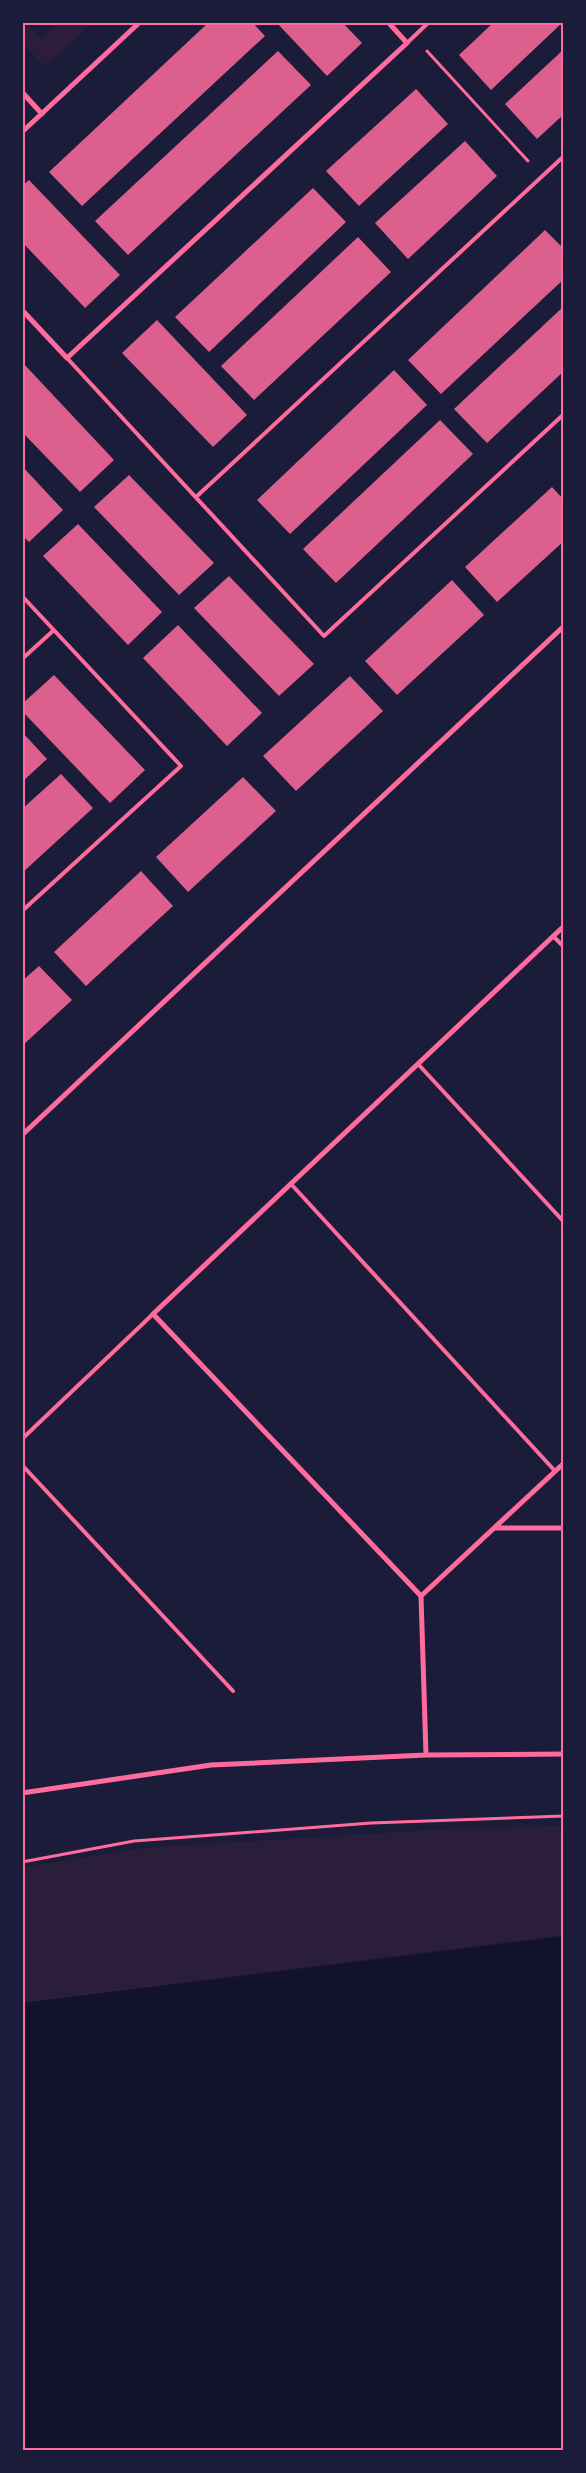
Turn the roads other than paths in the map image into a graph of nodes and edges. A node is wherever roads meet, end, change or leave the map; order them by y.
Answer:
1 (140, 22) edge
2 (388, 22) edge
3 (429, 22) edge
4 (407, 43) junction
5 (22, 92) edge
6 (42, 114) junction
7 (22, 132) edge
8 (564, 156) edge
9 (22, 310) edge
10 (67, 358) junction
11 (564, 414) edge
12 (196, 497) junction
13 (22, 596) edge
14 (564, 626) edge
15 (54, 630) junction
16 (22, 659) edge
17 (22, 911) edge
18 (564, 926) edge
19 (553, 936) junction
20 (564, 947) edge
21 (418, 1064) junction
22 (22, 1134) edge
23 (291, 1184) junction
24 (564, 1222) edge
25 (153, 1314) junction
26 (22, 1438) edge
27 (564, 1463) edge
28 (22, 1465) edge
29 (555, 1471) junction
30 (494, 1528) junction
31 (564, 1528) edge
32 (421, 1596) junction
33 (233, 1691) dead end
34 (564, 1754) edge
35 (426, 1755) junction
36 (22, 1792) edge

1 - 6 street
2 - 4 street
3 - 4 lane
4 - 10 street
5 - 6 street
6 - 7 street
8 - 12 lane
9 - 10 street
10 - 12 lane
11 - 12 lane
13 - 15 lane
14 - 22 street
15 - 16 lane
15 - 17 lane
18 - 19 street
19 - 20 lane
19 - 21 street
21 - 23 street
21 - 24 lane
23 - 25 street
23 - 29 lane
25 - 26 lane
25 - 32 street
27 - 29 street
28 - 33 lane
29 - 30 street
30 - 31 street
30 - 32 street
32 - 35 street
34 - 35 street
35 - 36 street

